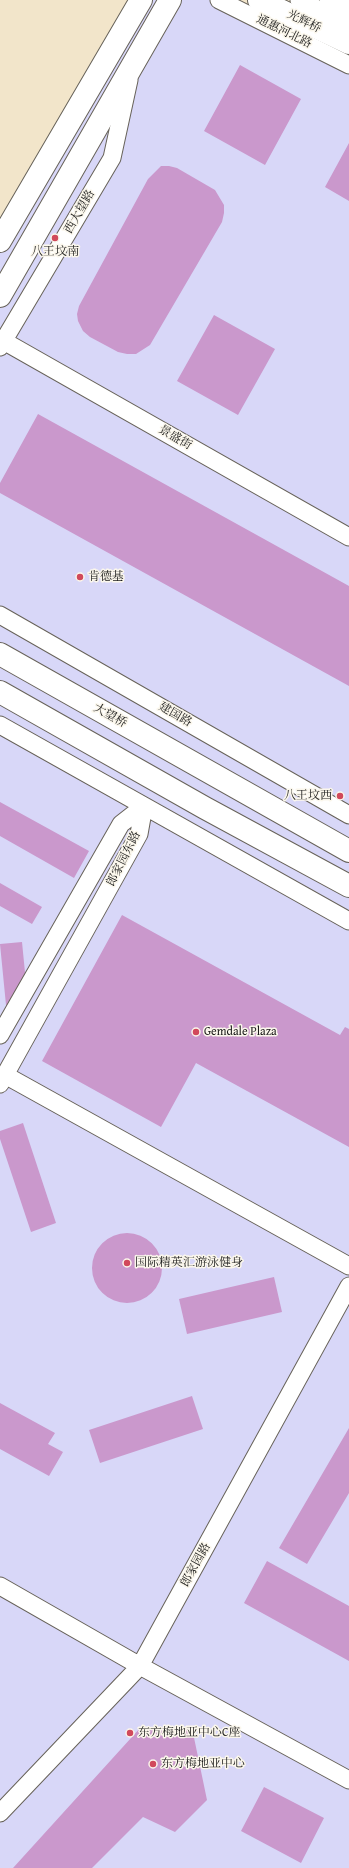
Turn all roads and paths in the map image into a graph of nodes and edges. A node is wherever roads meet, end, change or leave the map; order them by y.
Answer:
1 (141, 0) edge
2 (170, 0) edge
3 (219, 0) edge
4 (259, 0) edge
5 (299, 0) edge
6 (331, 0) edge
7 (349, 9) edge
8 (349, 24) edge
9 (349, 43) edge
10 (349, 65) edge
11 (132, 66) junction
12 (0, 241) edge
13 (0, 296) edge
14 (1, 343) edge
15 (349, 537) edge
16 (0, 615) edge
17 (0, 654) edge
18 (0, 692) edge
19 (0, 725) edge
20 (144, 806) junction
21 (349, 815) edge
22 (349, 850) edge
23 (349, 886) edge
24 (349, 921) edge
25 (0, 1035) edge
26 (2, 1080) edge
27 (349, 1266) edge
28 (349, 1286) edge
29 (0, 1586) edge
30 (140, 1666) junction
31 (349, 1780) edge
32 (0, 1813) edge

1 - 12 main road
2 - 11 main road, 西大望路
3 - 10 street, 通惠河北路
4 - 9 main road, 光辉桥
5 - 8 street
6 - 7 main road
11 - 13 main road, 西大望路
11 - 14 street, 西大望路
14 - 15 street, 景盛街
16 - 21 street, 建国路
17 - 22 main road, 大望桥
18 - 23 main road
19 - 20 street
20 - 24 street
20 - 25 street, 郎家园东路
20 - 26 street, 郎家园东路
26 - 27 street
28 - 30 street, 郎家园路
29 - 30 street
30 - 31 street
30 - 32 street, 郎家园路

